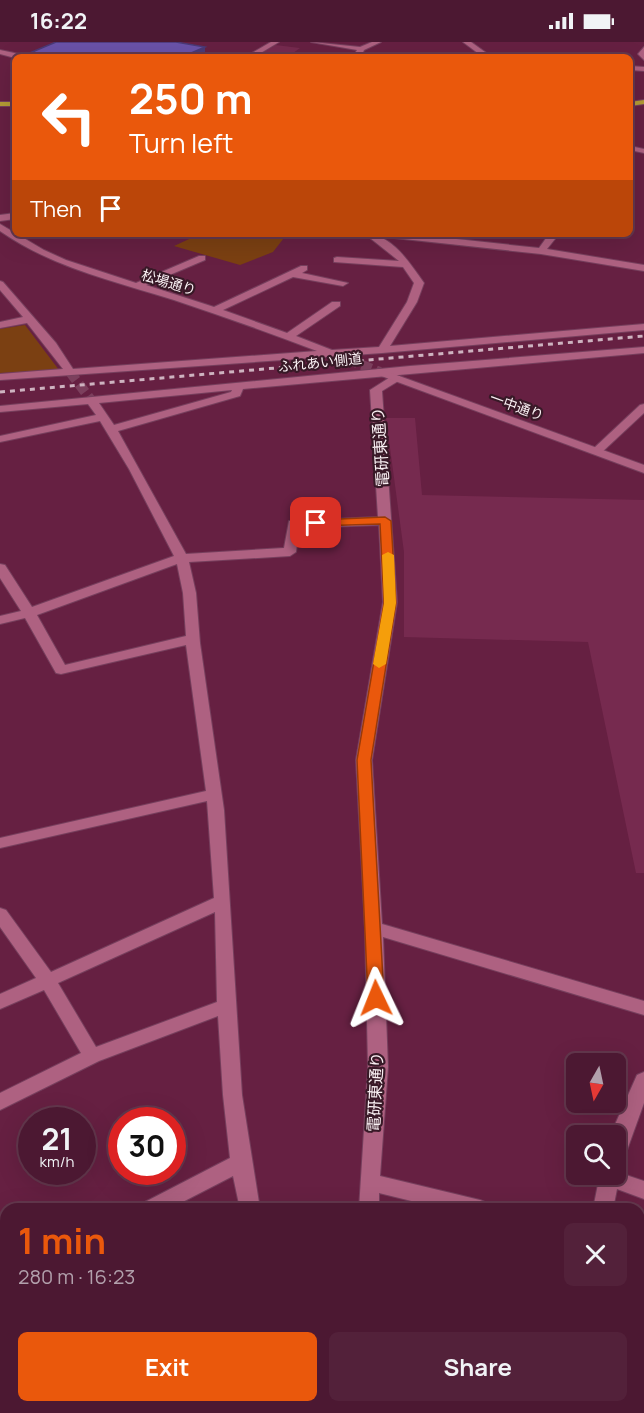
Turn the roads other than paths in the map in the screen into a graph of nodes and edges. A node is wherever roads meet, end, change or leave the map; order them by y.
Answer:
1 (276, 42) edge
2 (314, 42) edge
3 (378, 42) edge
4 (465, 42) edge
5 (644, 49) edge
6 (361, 50) junction
7 (254, 54) edge
8 (359, 54) edge
9 (485, 54) edge
10 (644, 58) edge
11 (0, 227) edge
12 (374, 237) edge
13 (413, 237) edge
14 (552, 237) edge
15 (541, 251) junction
16 (202, 258) dead end
17 (337, 260) dead end
18 (407, 264) junction
19 (304, 268) dead end
20 (644, 268) edge
21 (293, 274) junction
22 (343, 283) dead end
23 (0, 284) edge
24 (136, 286) junction
25 (336, 304) dead end
26 (214, 311) junction
27 (30, 319) junction
28 (0, 325) edge
29 (644, 327) edge
30 (288, 337) junction
31 (382, 350) junction
32 (644, 350) edge
33 (334, 354) junction
34 (70, 372) junction
35 (380, 372) junction
36 (0, 377) edge
37 (396, 378) junction
38 (239, 385) junction
39 (91, 400) junction
40 (644, 407) edge
41 (0, 409) edge
42 (108, 423) junction
43 (0, 439) edge
44 (597, 451) junction
45 (644, 469) edge
46 (385, 521) junction
47 (182, 558) junction
48 (0, 568) edge
49 (29, 613) junction
50 (0, 620) edge
51 (192, 639) junction
52 (214, 794) junction
53 (0, 843) edge
54 (223, 901) junction
55 (0, 914) edge
56 (374, 928) junction
57 (47, 981) junction
58 (0, 1002) edge
59 (226, 1006) junction
60 (644, 1008) edge
61 (92, 1056) junction
62 (644, 1080) edge
63 (0, 1102) edge
64 (625, 1125) edge
65 (240, 1163) junction
66 (626, 1179) edge
67 (369, 1182) junction
68 (609, 1185) edge
69 (644, 1190) edge
70 (162, 1203) edge
71 (249, 1203) edge
72 (369, 1203) edge
73 (455, 1203) edge
74 (604, 1203) edge

1 - 7 street
2 - 6 street
3 - 6 street
4 - 9 street
5 - 10 street
6 - 8 street
11 - 24 street, 松場通り
12 - 18 street
13 - 15 street
14 - 15 street
15 - 20 street
16 - 24 street
17 - 18 street
18 - 31 street
19 - 21 street
21 - 22 street
21 - 26 street
23 - 27 street
24 - 26 street, 松場通り
25 - 30 street
26 - 30 street, 松場通り
27 - 28 street
27 - 34 street
29 - 31 street, ふれあい側道
30 - 33 street, 松場通り
31 - 33 street, ふれあい側道
32 - 35 street, ふれあい側道
33 - 34 street, ふれあい側道
34 - 36 street, ふれあい側道
35 - 37 street, 一中通り
35 - 38 street, ふれあい側道
37 - 44 street, 一中通り
37 - 46 street, 電研東通り
38 - 39 street, ふれあい側道
38 - 42 street
39 - 41 street, ふれあい側道
39 - 42 street
40 - 44 street
42 - 43 street
42 - 47 street
44 - 45 street, 一中通り
46 - 47 street
46 - 56 street, 電研東通り
47 - 49 street
47 - 51 street
48 - 49 street
49 - 50 street
49 - 51 street
51 - 52 street
52 - 53 street
52 - 54 street
54 - 57 street
54 - 59 street
55 - 57 street
56 - 60 street
56 - 67 street, 電研東通り
57 - 58 street
57 - 61 street
59 - 61 street
59 - 65 street
61 - 63 street
62 - 64 street
65 - 70 street
65 - 71 street
66 - 69 street
67 - 72 street, 電研東通り
67 - 73 street
68 - 74 street

